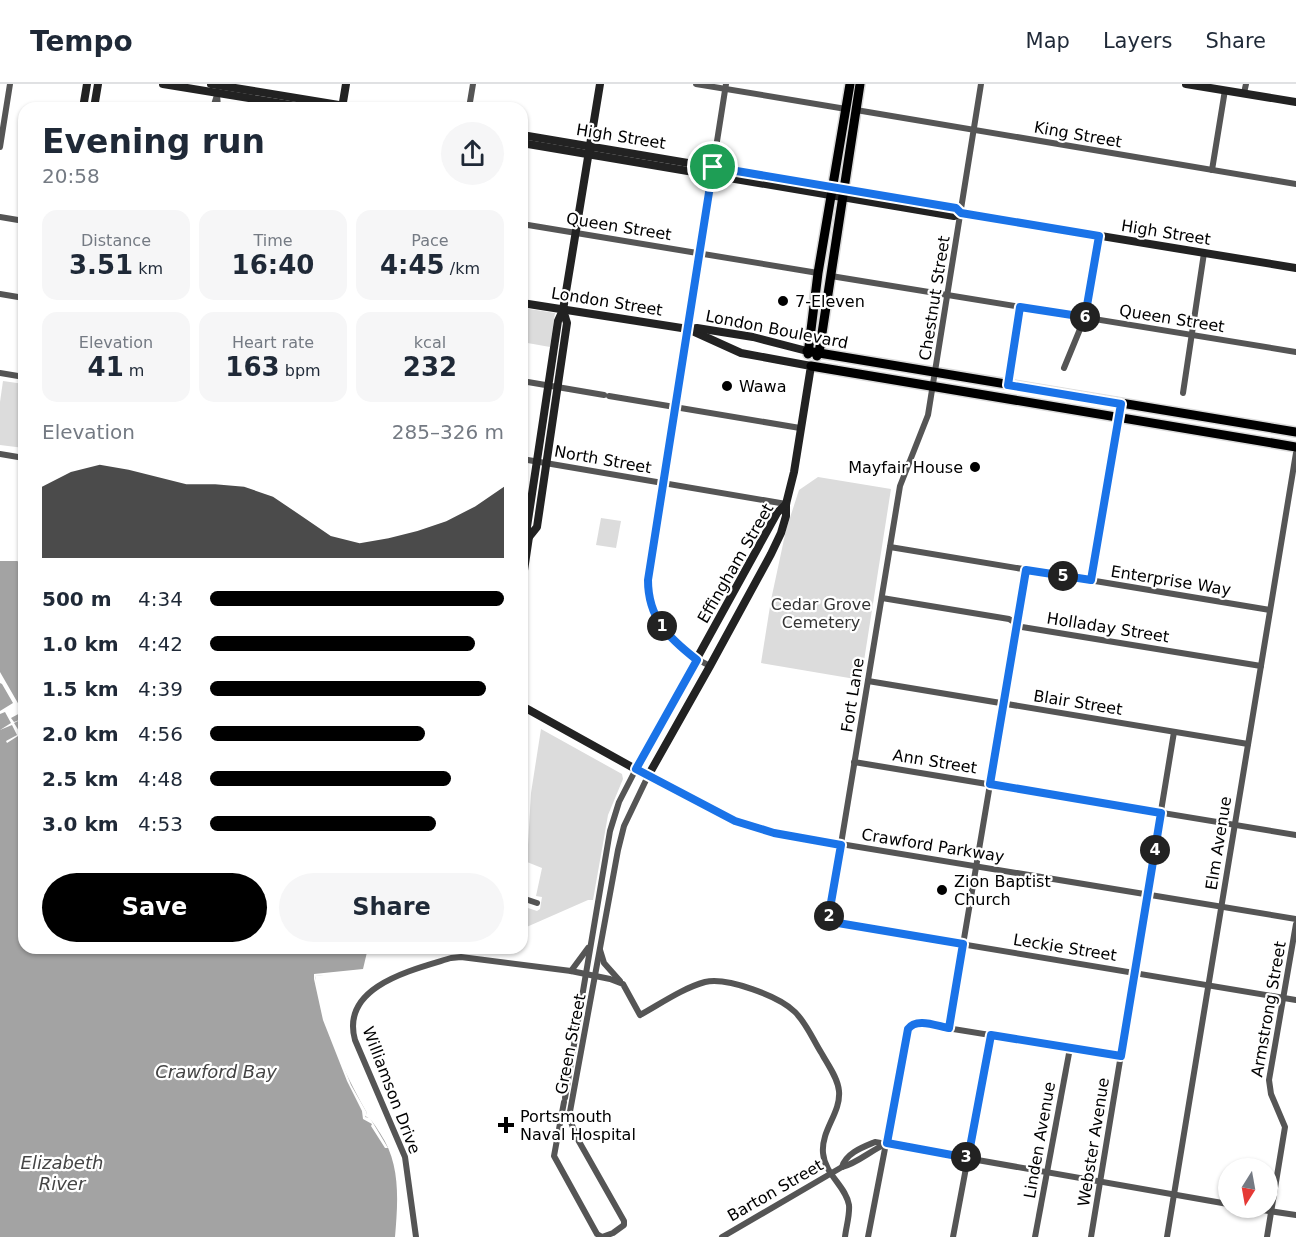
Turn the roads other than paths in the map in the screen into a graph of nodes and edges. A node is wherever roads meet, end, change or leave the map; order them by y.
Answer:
1 (10, 84) edge
2 (87, 84) edge
3 (98, 84) edge
4 (163, 84) edge
5 (346, 84) edge
6 (473, 84) edge
7 (600, 84) edge
8 (696, 84) edge
9 (850, 84) edge
10 (860, 84) edge
11 (981, 84) edge
12 (1186, 84) edge
13 (1196, 85) edge
14 (726, 86) edge
15 (1214, 86) edge
16 (216, 87) edge
17 (1245, 89) edge
18 (1225, 90) junction
19 (84, 102) edge
20 (95, 102) edge
21 (214, 102) edge
22 (217, 102) edge
23 (282, 102) edge
24 (310, 102) edge
25 (343, 102) edge
26 (471, 102) edge
27 (1296, 102) edge
28 (851, 109) junction
29 (974, 130) junction
30 (528, 136) edge
31 (528, 144) edge
32 (0, 147) edge
33 (589, 150) junction
34 (1212, 170) junction
35 (712, 171) junction
36 (1296, 184) edge
37 (831, 191) junction
38 (844, 194) junction
39 (961, 213) junction
40 (0, 217) edge
41 (18, 220) edge
42 (528, 225) edge
43 (576, 233) junction
44 (1099, 236) junction
45 (700, 253) junction
46 (1204, 253) junction
47 (1296, 268) edge
48 (818, 273) junction
49 (831, 276) junction
50 (0, 294) edge
51 (948, 295) junction
52 (18, 297) edge
53 (528, 304) edge
54 (1020, 307) junction
55 (563, 310) junction
56 (1085, 317) junction
57 (688, 329) junction
58 (1192, 335) junction
59 (807, 351) junction
60 (1296, 352) edge
61 (819, 353) junction
62 (811, 366) junction
63 (1064, 368) dead end
64 (936, 373) junction
65 (0, 374) edge
66 (18, 376) edge
67 (528, 382) edge
68 (1008, 385) junction
69 (548, 386) junction
70 (558, 387) junction
71 (934, 387) junction
72 (1183, 393) dead end
73 (1121, 404) junction
74 (676, 407) junction
75 (1118, 417) junction
76 (800, 428) junction
77 (1296, 432) edge
78 (1296, 447) edge
79 (1296, 453) edge
80 (0, 454) edge
81 (18, 457) edge
82 (528, 460) edge
83 (536, 461) junction
84 (547, 463) junction
85 (664, 483) junction
86 (786, 504) junction
87 (528, 514) edge
88 (528, 534) edge
89 (890, 547) junction
90 (1026, 570) junction
91 (1091, 580) junction
92 (882, 598) junction
93 (1270, 610) junction
94 (1017, 623) junction
95 (697, 660) junction
96 (711, 666) junction
97 (1261, 666) junction
98 (868, 681) junction
99 (1003, 703) junction
100 (528, 709) edge
101 (1174, 732) junction
102 (1248, 744) junction
103 (854, 762) junction
104 (636, 769) junction
105 (648, 776) junction
106 (990, 784) junction
107 (1161, 813) junction
108 (1234, 825) junction
109 (1296, 835) edge
110 (841, 845) junction
111 (976, 866) junction
112 (1147, 895) junction
113 (528, 900) edge
114 (599, 901) joint
115 (608, 902) joint
116 (537, 903) dead end
117 (1221, 907) junction
118 (830, 920) joint
119 (1296, 920) edge
120 (1296, 924) edge
121 (963, 944) junction
122 (591, 945) junction
123 (600, 948) junction
124 (571, 971) junction
125 (1134, 972) junction
126 (585, 974) junction
127 (596, 976) junction
128 (623, 984) junction
129 (1208, 985) junction
130 (1284, 998) junction
131 (1296, 1000) edge
132 (949, 1028) junction
133 (991, 1035) junction
134 (1070, 1048) junction
135 (1121, 1056) junction
136 (887, 1143) junction
137 (968, 1158) junction
138 (1278, 1169) edge
139 (1047, 1172) junction
140 (830, 1174) junction
141 (1100, 1182) junction
142 (1174, 1195) junction
143 (1218, 1202) edge
144 (1278, 1212) edge
145 (1296, 1215) edge
146 (1270, 1218) edge
147 (416, 1237) edge
148 (602, 1237) edge
149 (722, 1237) edge
150 (845, 1237) edge
151 (868, 1237) edge
152 (953, 1237) edge
153 (1035, 1237) edge
154 (1091, 1237) edge
155 (1167, 1237) edge
156 (1267, 1237) edge

1 - 32 street
2 - 19 main road
3 - 20 main road
4 - 16 main road
5 - 25 main road
6 - 26 street
7 - 33 main road
8 - 14 street, King Street
9 - 28 main road, Effingham Street
10 - 28 main road, Effingham Street
11 - 29 street, Chestnut Street
12 - 13 main road
13 - 15 main road
14 - 28 street, King Street
14 - 35 street
15 - 18 main road
16 - 21 street
16 - 22 street
16 - 23 main road
16 - 24 main road
17 - 18 main road
17 - 27 main road
18 - 34 street
28 - 29 street, King Street
28 - 37 main road, Effingham Street
28 - 38 main road, Effingham Street
29 - 34 street, King Street
29 - 39 street, Chestnut Street
30 - 33 main road, High Street
31 - 33 main road, High Street
33 - 35 main road, High Street
33 - 43 main road
34 - 36 street, King Street
35 - 37 main road, High Street
35 - 45 street
37 - 38 main road, High Street
37 - 48 main road, Effingham Street
38 - 39 main road, High Street
38 - 49 main road, Effingham Street
39 - 44 main road, High Street
39 - 51 street, Chestnut Street
40 - 41 street
42 - 43 street, Queen Street
43 - 45 street, Queen Street
43 - 55 main road
44 - 46 main road, High Street
44 - 56 street
45 - 48 street, Queen Street
45 - 57 street
46 - 47 main road, High Street
46 - 58 street
48 - 59 main road, Effingham Street
49 - 51 street, Queen Street
49 - 61 main road, Effingham Street
50 - 52 street
51 - 54 street, Queen Street
51 - 64 street, Chestnut Street
53 - 55 main road, London Street
54 - 56 street, Queen Street
54 - 68 street
55 - 57 main road, London Street
55 - 69 main road
55 - 70 main road
56 - 58 street, Queen Street
56 - 63 street
57 - 59 main road, London Boulevard
57 - 62 main road, London Boulevard
57 - 74 street
58 - 60 street, Queen Street
58 - 72 street
59 - 61 main road, London Boulevard
59 - 62 main road, Effingham Street
61 - 62 main road, Effingham Street
61 - 64 main road, London Boulevard
62 - 71 main road, London Boulevard
62 - 76 main road, Effingham Street
64 - 68 main road, London Boulevard
64 - 71 street, Fort Lane
65 - 66 street
67 - 69 street
68 - 73 main road, London Boulevard
69 - 70 street
69 - 83 main road
70 - 74 street
70 - 84 main road
71 - 75 main road, London Boulevard
71 - 89 street, Fort Lane
73 - 75 street
73 - 77 main road, London Boulevard
74 - 76 street
74 - 85 street
75 - 78 main road, London Boulevard
75 - 91 street
76 - 86 main road, Effingham Street
79 - 93 street, Elm Avenue
80 - 81 street
82 - 83 street, North Street
83 - 84 street, North Street
83 - 87 main road
84 - 85 street, North Street
84 - 88 main road
85 - 86 street, North Street
85 - 95 street
86 - 95 main road, Effingham Street
86 - 96 main road, Effingham Street
89 - 90 street, Enterprise Way
89 - 92 street, Fort Lane
90 - 91 street, Enterprise Way
90 - 94 street
91 - 93 street, Enterprise Way
92 - 94 street, Holladay Street
92 - 98 street, Fort Lane
93 - 97 street, Elm Avenue
94 - 97 street, Holladay Street
94 - 99 street
95 - 96 street
95 - 104 main road, Effingham Street
96 - 105 main road, Effingham Street
97 - 102 street, Elm Avenue
98 - 99 street, Blair Street
98 - 103 street, Fort Lane
99 - 101 street, Blair Street
99 - 106 street
100 - 104 main road, Crawford Parkway
101 - 102 street, Blair Street
101 - 107 street, Webster Avenue
102 - 108 street, Elm Avenue
103 - 106 street, Ann Street
103 - 110 street, Fort Lane
104 - 105 main road, Crawford Parkway
104 - 114 street, Effingham Street
105 - 110 street, Crawford Parkway
105 - 115 street, Effingham Street
106 - 107 street, Ann Street
106 - 111 street
107 - 108 street, Ann Street
107 - 112 street, Webster Avenue
108 - 109 street, Ann Street
108 - 117 street, Elm Avenue
110 - 111 street, Crawford Parkway
110 - 118 street, Fort Lane
111 - 112 street, Crawford Parkway
111 - 121 street
112 - 117 street, Crawford Parkway
112 - 125 street, Webster Avenue
113 - 116 street
114 - 122 street, Green Street
115 - 123 street, Green Street
117 - 119 street, Crawford Parkway
117 - 129 street, Elm Avenue
118 - 121 street, Leckie Street
120 - 130 street, Armstrong Street
121 - 125 street, Leckie Street
121 - 132 street
122 - 124 street
122 - 126 street, Green Street
123 - 127 street, Green Street
123 - 128 street
124 - 126 street, Williamson Drive
124 - 147 street, Williamson Drive
125 - 129 street, Leckie Street
125 - 135 street, Webster Avenue
126 - 127 street, Williamson Drive
126 - 148 street, Green Street
127 - 128 street, Williamson Drive
127 - 148 street, Green Street
128 - 140 street
129 - 130 street, Leckie Street
129 - 142 street, Elm Avenue
130 - 131 street, Leckie Street
130 - 138 street, Armstrong Street
132 - 133 street
132 - 136 street
133 - 134 street
133 - 137 street
134 - 135 street
134 - 139 street, Linden Avenue
135 - 141 street, Webster Avenue
136 - 137 street
136 - 140 street, Barton Street
136 - 151 street
137 - 139 street
137 - 152 street
139 - 141 street
139 - 153 street, Linden Avenue
140 - 149 street, Barton Street
140 - 150 street
141 - 142 street
141 - 154 street, Webster Avenue
142 - 143 street
142 - 155 street, Elm Avenue
144 - 145 street
146 - 156 street, Armstrong Street

